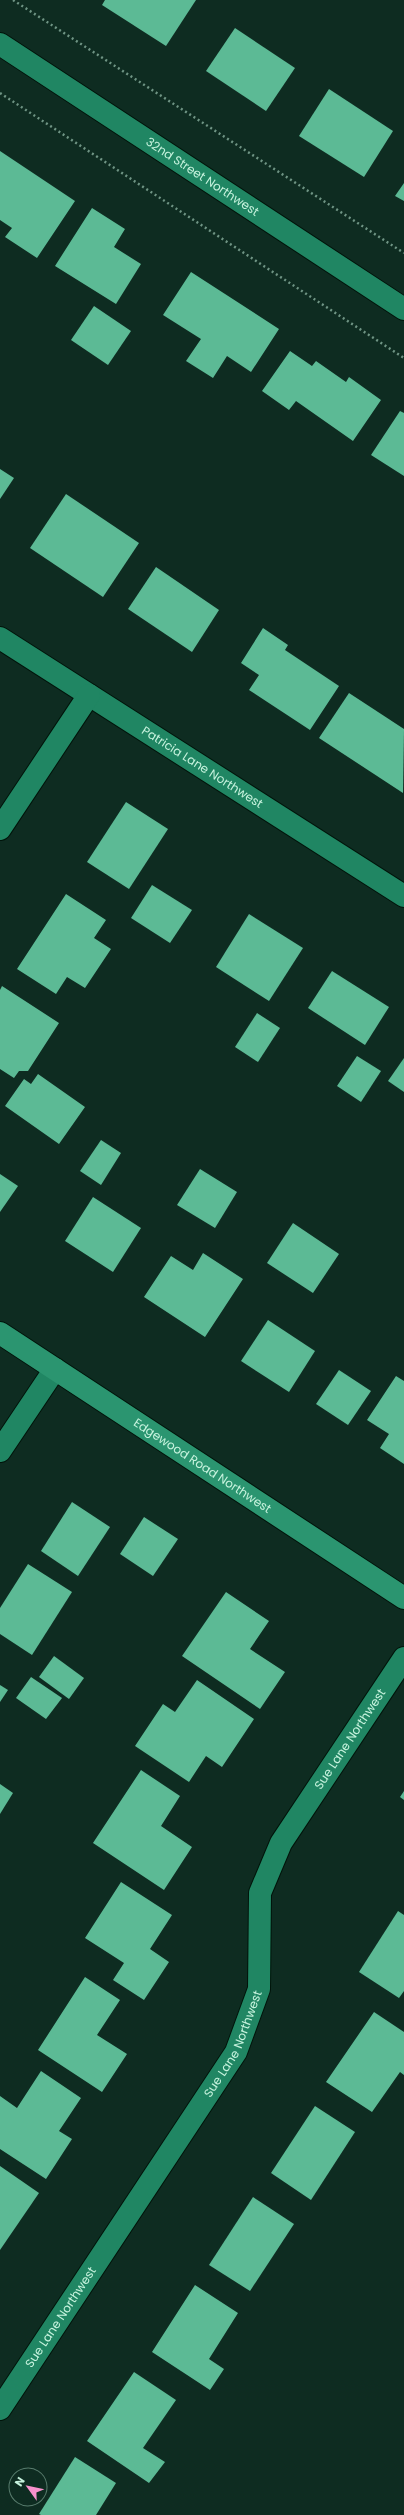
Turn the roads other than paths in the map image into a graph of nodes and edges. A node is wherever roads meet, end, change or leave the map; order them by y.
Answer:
1 (0, 44) edge
2 (404, 309) edge
3 (0, 638) edge
4 (89, 695) junction
5 (0, 829) edge
6 (404, 896) edge
7 (0, 1333) edge
8 (55, 1369) junction
9 (0, 1451) edge
10 (404, 1598) edge
11 (404, 1658) edge
12 (0, 2409) edge

1 - 2 street, 32nd Street Northwest
3 - 4 street, Patricia Lane Northwest
4 - 5 street
4 - 6 street, Patricia Lane Northwest
7 - 8 main road, Edgewood Road Northwest
8 - 9 street
8 - 10 main road, Edgewood Road Northwest
11 - 12 street, Sue Lane Northwest

